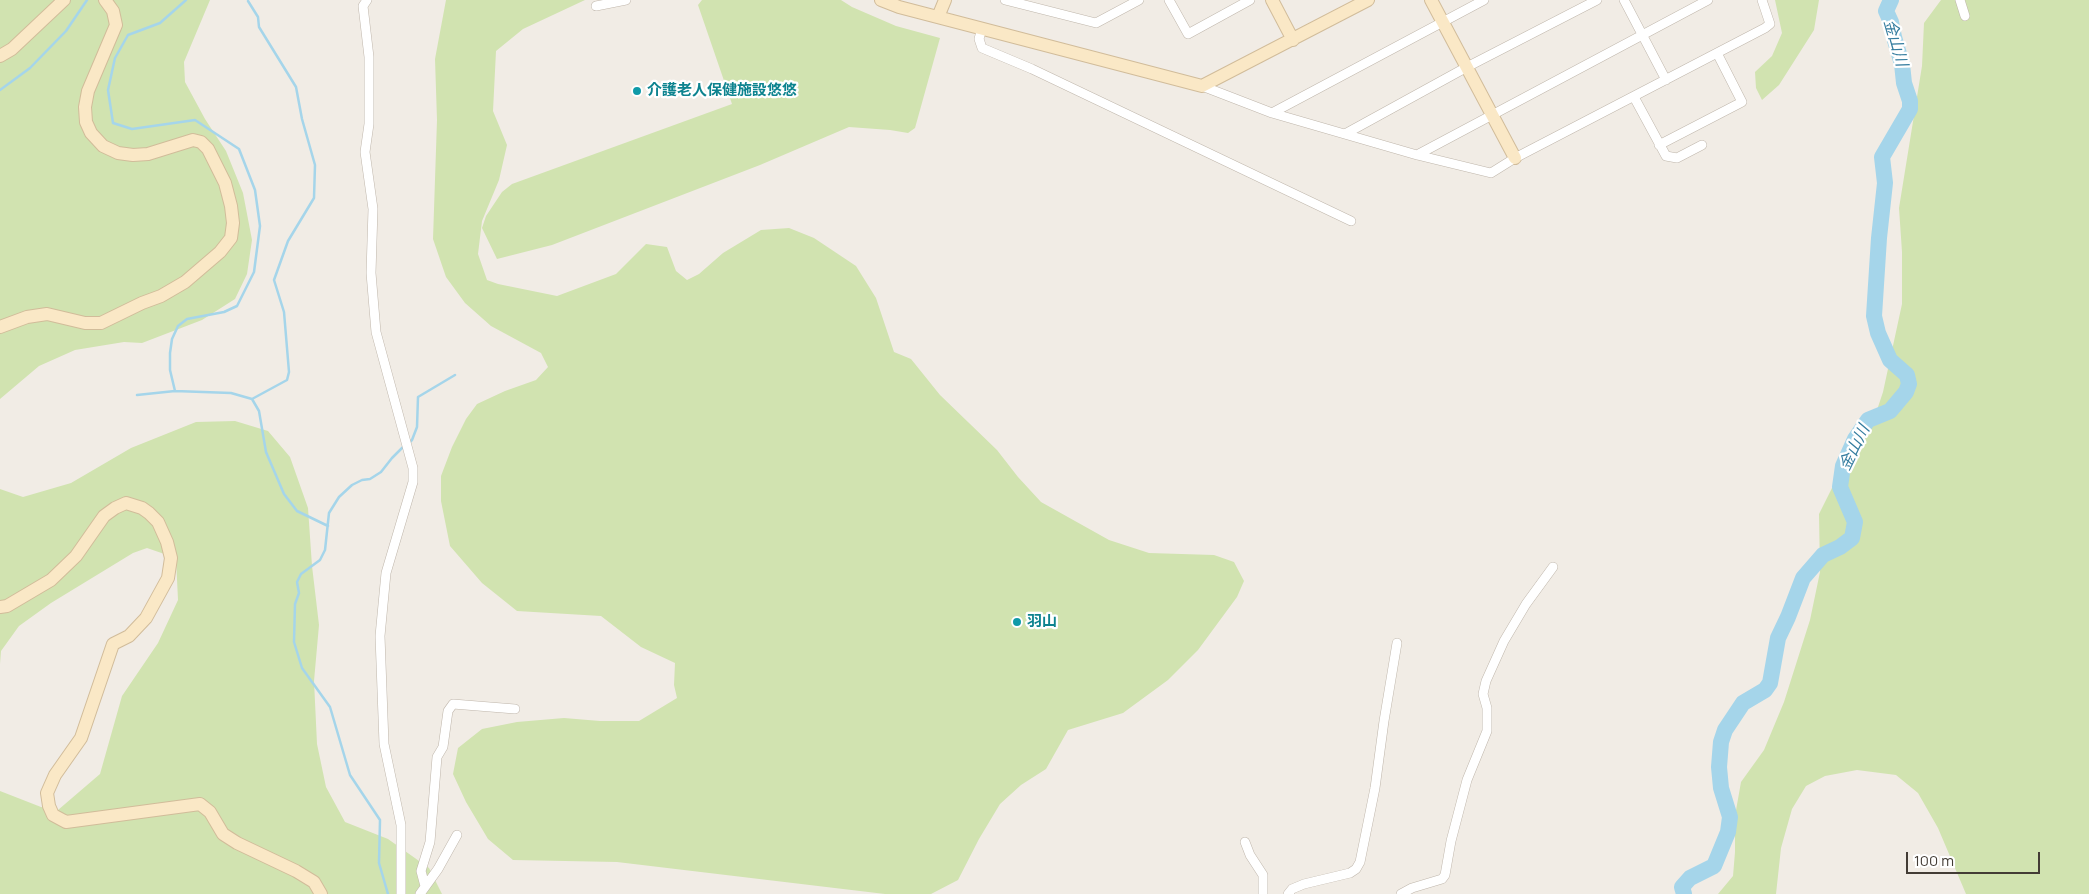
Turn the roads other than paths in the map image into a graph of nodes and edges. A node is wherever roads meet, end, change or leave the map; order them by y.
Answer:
1 (64, 0) edge
2 (105, 0) edge
3 (367, 0) edge
4 (626, 0) edge
5 (881, 0) edge
6 (945, 0) edge
7 (1005, 0) edge
8 (1139, 0) edge
9 (1169, 0) edge
10 (1250, 0) edge
11 (1272, 0) edge
12 (1368, 0) edge
13 (1431, 0) edge
14 (1484, 0) edge
15 (1597, 0) edge
16 (1624, 0) edge
17 (1708, 0) edge
18 (1762, 0) edge
19 (1960, 0) edge
20 (1023, 2) edge
21 (596, 6) dead end
22 (1965, 16) dead end
23 (938, 17) junction
24 (1443, 21) junction
25 (982, 28) junction
26 (1643, 35) junction
27 (1294, 40) junction
28 (1717, 53) junction
29 (0, 56) edge
30 (1467, 67) junction
31 (1666, 80) junction
32 (1202, 86) junction
33 (1634, 97) junction
34 (1272, 113) junction
35 (1492, 114) junction
36 (1345, 134) junction
37 (1659, 145) junction
38 (1702, 145) dead end
39 (1417, 155) junction
40 (1515, 158) junction
41 (1351, 221) dead end
42 (0, 327) edge
43 (1553, 567) dead end
44 (0, 607) edge
45 (1397, 643) dead end
46 (515, 709) dead end
47 (457, 835) dead end
48 (1245, 842) dead end
49 (426, 886) junction
50 (321, 894) edge
51 (401, 894) edge
52 (420, 894) edge
53 (1263, 894) edge
54 (1288, 894) edge
55 (1401, 894) edge

1 - 29 street
2 - 42 street
3 - 51 street
4 - 21 street
5 - 23 street
6 - 23 street
7 - 20 street
8 - 20 street
9 - 10 street
11 - 27 street
12 - 27 street
13 - 24 street
14 - 24 street
15 - 30 street
16 - 26 street
17 - 26 street
18 - 28 street
19 - 22 street
23 - 25 street
24 - 30 street
24 - 34 street
25 - 32 street
25 - 41 street
26 - 31 street
26 - 35 street
27 - 32 street
28 - 31 street
28 - 37 street
30 - 35 street
30 - 36 street
31 - 33 street
32 - 34 street
33 - 37 street
33 - 40 street
34 - 36 street
35 - 39 street
35 - 40 street
36 - 39 street
37 - 38 street
39 - 40 street
43 - 55 street
44 - 50 street
45 - 54 street
46 - 49 street
47 - 49 street
48 - 53 street
49 - 52 street

